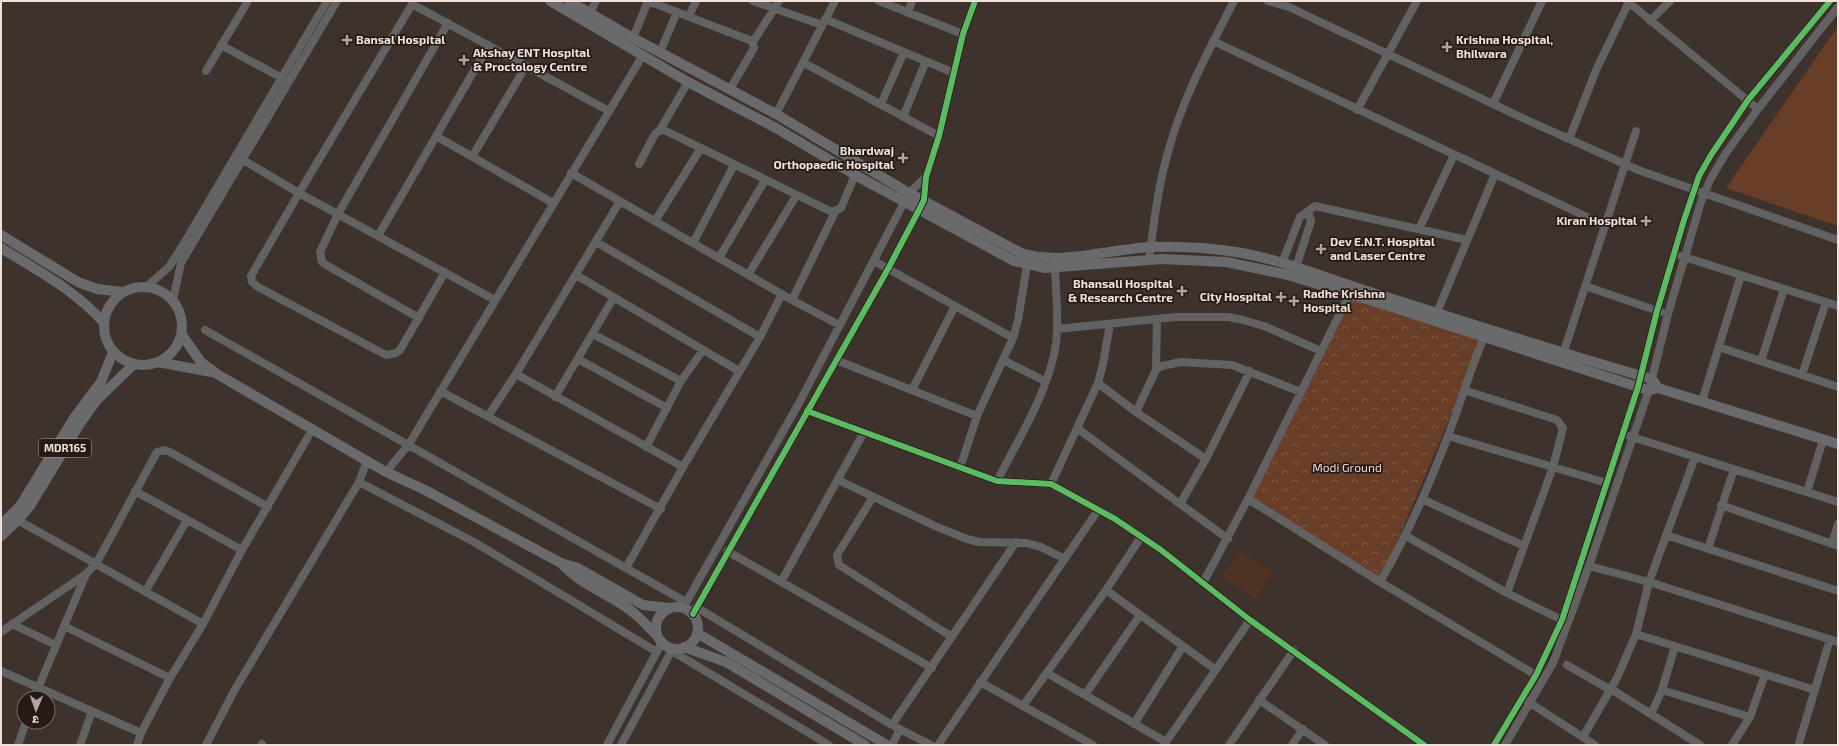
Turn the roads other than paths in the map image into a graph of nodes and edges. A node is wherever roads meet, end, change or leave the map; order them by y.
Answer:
1 (248, 1) edge
2 (327, 1) edge
3 (337, 1) edge
4 (550, 1) edge
5 (569, 1) edge
6 (596, 1) edge
7 (648, 1) edge
8 (696, 1) edge
9 (753, 1) edge
10 (835, 1) edge
11 (879, 1) edge
12 (912, 1) edge
13 (974, 1) edge
14 (1234, 1) edge
15 (1268, 1) edge
16 (1417, 1) edge
17 (1542, 1) edge
18 (1669, 1) edge
19 (1830, 1) edge
20 (413, 2) edge
21 (1628, 2) edge
22 (776, 4) edge
23 (1838, 7) edge
24 (677, 12) junction
25 (908, 12) junction
26 (590, 13) junction
27 (689, 16) junction
28 (1650, 21) junction
29 (823, 22) junction
30 (448, 23) junction
31 (963, 34) junction
32 (633, 38) junction
33 (1213, 41) junction
34 (753, 42) junction
35 (221, 45) junction
36 (489, 46) junction
37 (660, 52) junction
38 (904, 52) junction
39 (1389, 54) junction
40 (642, 55) junction
41 (926, 61) junction
42 (804, 63) junction
43 (526, 66) junction
44 (206, 71) dead end
45 (954, 73) junction
46 (282, 78) junction
47 (688, 82) junction
48 (730, 89) junction
49 (1748, 100) junction
50 (880, 104) junction
51 (1493, 104) junction
52 (1758, 109) junction
53 (609, 110) junction
54 (1357, 110) junction
55 (776, 114) junction
56 (903, 117) junction
57 (660, 130) junction
58 (1636, 131) dead end
59 (436, 136) junction
60 (939, 136) junction
61 (1569, 139) junction
62 (701, 148) junction
63 (1454, 155) junction
64 (472, 157) junction
65 (243, 160) junction
66 (639, 164) dead end
67 (1624, 164) junction
68 (734, 165) junction
69 (571, 173) junction
70 (1495, 174) junction
71 (855, 175) junction
72 (926, 177) junction
73 (764, 180) junction
74 (1694, 190) junction
75 (299, 192) junction
76 (1704, 194) junction
77 (796, 196) junction
78 (907, 197) junction
79 (924, 200) junction
80 (620, 201) junction
81 (554, 203) junction
82 (919, 210) junction
83 (835, 212) junction
84 (1308, 212) junction
85 (338, 214) junction
86 (655, 221) junction
87 (1604, 225) junction
88 (1419, 229) junction
89 (1, 235) edge
90 (378, 236) junction
91 (1467, 240) junction
92 (1838, 240) edge
93 (596, 242) junction
94 (692, 243) junction
95 (1, 248) edge
96 (1151, 248) junction
97 (1674, 253) junction
98 (1685, 257) junction
99 (720, 258) junction
100 (1149, 260) junction
101 (874, 261) junction
102 (1282, 263) junction
103 (1027, 265) junction
104 (1055, 268) junction
105 (1296, 268) junction
106 (888, 269) junction
107 (445, 272) junction
108 (748, 274) junction
109 (576, 275) junction
110 (1741, 275) junction
111 (1585, 286) junction
112 (146, 287) junction
113 (1784, 289) junction
114 (1351, 290) junction
115 (122, 292) junction
116 (782, 294) junction
117 (614, 297) junction
118 (173, 300) junction
119 (495, 300) junction
120 (792, 300) junction
121 (1826, 302) junction
122 (955, 306) junction
123 (1838, 306) edge
124 (1657, 311) junction
125 (1668, 314) junction
126 (1435, 317) junction
127 (419, 318) junction
128 (1157, 319) junction
129 (104, 323) junction
130 (1110, 324) junction
131 (840, 325) junction
132 (1057, 329) junction
133 (205, 330) dead end
134 (1486, 333) junction
135 (593, 334) junction
136 (182, 335) junction
137 (760, 337) junction
138 (1013, 338) junction
139 (1719, 347) junction
140 (703, 350) junction
141 (1321, 350) junction
142 (113, 352) junction
143 (1562, 357) junction
144 (578, 359) junction
145 (836, 360) junction
146 (1003, 360) junction
147 (1761, 361) junction
148 (158, 362) junction
149 (134, 364) junction
150 (1156, 370) junction
151 (739, 371) junction
152 (1250, 371) junction
153 (217, 374) junction
154 (516, 374) junction
155 (1802, 375) junction
156 (1640, 376) junction
157 (1652, 379) junction
158 (682, 381) junction
159 (1045, 381) junction
160 (1098, 383) junction
161 (1638, 387) junction
162 (1838, 387) edge
163 (1654, 389) junction
164 (912, 390) junction
165 (1464, 390) junction
166 (440, 391) junction
167 (1301, 392) junction
168 (555, 398) junction
169 (1702, 400) junction
170 (667, 408) junction
171 (807, 411) junction
172 (1136, 412) junction
173 (488, 416) junction
174 (978, 416) junction
175 (1078, 429) junction
176 (312, 430) junction
177 (864, 432) junction
178 (1623, 434) junction
179 (1448, 436) junction
180 (1633, 437) junction
181 (1823, 440) junction
182 (408, 444) junction
183 (1838, 444) edge
184 (646, 447) junction
185 (1695, 457) junction
186 (1206, 459) junction
187 (367, 461) junction
188 (683, 467) junction
189 (1553, 467) junction
190 (960, 468) junction
191 (1734, 469) junction
192 (386, 472) junction
193 (838, 480) junction
194 (358, 482) junction
195 (997, 482) junction
196 (1607, 483) junction
197 (1051, 484) junction
198 (135, 491) junction
199 (1807, 492) junction
200 (873, 497) junction
201 (1248, 499) junction
202 (1422, 499) junction
203 (1838, 502) edge
204 (1180, 504) junction
205 (1721, 505) junction
206 (268, 507) junction
207 (661, 509) junction
208 (1098, 510) junction
209 (14, 518) junction
210 (187, 520) junction
211 (1838, 524) edge
212 (1, 525) edge
213 (1666, 535) junction
214 (1, 536) edge
215 (1406, 536) junction
216 (1141, 537) junction
217 (1228, 538) junction
218 (1016, 542) junction
219 (1835, 545) edge
220 (1524, 546) junction
221 (1708, 549) junction
222 (242, 550) junction
223 (728, 551) junction
224 (1065, 559) junction
225 (561, 563) junction
226 (96, 564) junction
227 (1589, 566) junction
228 (626, 568) junction
229 (86, 574) junction
230 (781, 582) junction
231 (1380, 582) junction
232 (1649, 582) junction
233 (1203, 583) junction
234 (1106, 590) junction
235 (1838, 591) edge
236 (145, 592) junction
237 (1507, 593) junction
238 (684, 605) junction
239 (670, 608) junction
240 (694, 610) junction
241 (1140, 615) junction
242 (1250, 620) junction
243 (1562, 620) junction
244 (12, 624) junction
245 (203, 624) junction
246 (64, 626) junction
247 (1, 632) edge
248 (697, 633) junction
249 (1636, 634) junction
250 (952, 637) junction
251 (660, 640) junction
252 (1834, 640) edge
253 (56, 644) junction
254 (1183, 646) junction
255 (1675, 646) junction
256 (684, 647) junction
257 (672, 650) junction
258 (1294, 650) junction
259 (657, 652) junction
260 (1567, 665) dead end
261 (932, 668) junction
262 (1216, 670) junction
263 (1, 671) edge
264 (1046, 673) junction
265 (1765, 674) junction
266 (1536, 675) junction
267 (170, 678) junction
268 (780, 681) junction
269 (980, 682) junction
270 (38, 686) junction
271 (1611, 689) junction
272 (37, 690) edge
273 (1662, 690) junction
274 (1815, 690) junction
275 (774, 691) junction
276 (1085, 695) junction
277 (1522, 699) junction
278 (1259, 700) junction
279 (1531, 704) junction
280 (1023, 706) junction
281 (92, 711) junction
282 (1651, 714) junction
283 (1750, 716) junction
284 (1134, 724) junction
285 (892, 725) junction
286 (900, 729) junction
287 (1303, 729) junction
288 (23, 730) edge
289 (141, 733) junction
290 (1583, 737) junction
291 (1165, 744) edge
292 (1801, 744) edge
293 (18, 745) edge
294 (80, 745) edge
295 (137, 745) edge
296 (206, 745) edge
297 (607, 745) edge
298 (621, 745) edge
299 (829, 745) edge
300 (865, 745) edge
301 (887, 745) edge
302 (892, 745) edge
303 (931, 745) edge
304 (938, 745) edge
305 (1092, 745) edge
306 (1228, 745) edge
307 (1292, 745) edge
308 (1324, 745) edge
309 (1424, 745) edge
310 (1494, 745) edge
311 (1505, 745) edge
312 (1595, 745) edge
313 (1700, 745) edge
314 (1732, 745) edge

1 - 35 street
2 - 46 street
3 - 65 street
4 - 40 main road
5 - 26 main road
6 - 26 street
7 - 24 street
7 - 32 street
8 - 27 street
9 - 22 street
10 - 29 street
11 - 25 street
12 - 25 street
13 - 31 street
14 - 33 street
15 - 39 street
16 - 39 street
17 - 51 street
18 - 28 street
19 - 49 street
20 - 30 street
20 - 75 street
21 - 28 street
21 - 61 street
22 - 29 street
22 - 34 street
23 - 52 street
24 - 27 street
24 - 37 street
25 - 31 street
26 - 32 main road
27 - 34 street
28 - 49 street
29 - 38 street
29 - 42 street
30 - 36 street
30 - 85 street
31 - 45 street
32 - 37 main road
33 - 54 street
33 - 96 street
34 - 48 street
35 - 44 street
35 - 46 street
36 - 43 street
36 - 59 street
37 - 48 main road
38 - 41 street
38 - 50 street
39 - 51 street
39 - 54 street
40 - 47 main road
40 - 53 street
41 - 45 street
41 - 56 street
42 - 50 street
42 - 55 street
43 - 53 street
43 - 64 street
45 - 60 street
46 - 112 street
47 - 57 street
47 - 71 main road
48 - 55 main road
49 - 52 street
49 - 74 street
50 - 56 street
51 - 61 street
52 - 76 street
53 - 69 street
54 - 63 street
55 - 78 main road
56 - 60 street
57 - 62 street
57 - 66 street
58 - 67 street
59 - 64 street
59 - 90 street
60 - 72 street
61 - 67 street
62 - 68 street
62 - 86 street
63 - 70 street
63 - 88 street
64 - 81 street
65 - 75 street
65 - 118 street
67 - 74 street
67 - 87 street
68 - 73 street
68 - 94 street
69 - 80 street
69 - 81 street
70 - 87 street
70 - 91 street
71 - 78 main road
71 - 83 street
72 - 78 street
72 - 79 street
73 - 77 street
73 - 99 street
74 - 76 street
74 - 97 street
75 - 85 street
75 - 127 street
76 - 92 street
76 - 98 street
77 - 83 street
77 - 108 street
78 - 79 main road
78 - 82 main road
78 - 101 street
79 - 82 street
79 - 96 main road
80 - 86 street
80 - 93 street
81 - 119 street
82 - 103 main road
82 - 106 street
83 - 120 street
84 - 88 street
84 - 102 street
84 - 105 street
85 - 90 street
85 - 127 street
86 - 94 street
87 - 111 street
88 - 91 street
89 - 115 main road
90 - 107 street
91 - 126 street
93 - 109 street
93 - 137 street
94 - 99 street
95 - 129 main road
96 - 100 street
96 - 102 main road
97 - 98 street
97 - 124 street
98 - 110 street
98 - 125 street
99 - 108 street
100 - 104 main road
100 - 114 main road
101 - 106 street
101 - 131 street
102 - 105 main road
103 - 104 main road
103 - 138 street
104 - 132 street
105 - 114 main road
106 - 122 street
106 - 145 street
107 - 119 street
107 - 127 street
108 - 116 street
109 - 117 street
109 - 154 street
110 - 113 street
110 - 139 street
111 - 124 street
111 - 143 street
112 - 115 main road
112 - 118 main road
113 - 121 street
113 - 147 street
114 - 126 main road
114 - 141 street
115 - 129 main road
116 - 120 street
116 - 137 street
117 - 135 street
117 - 140 street
118 - 136 main road
119 - 166 street
120 - 131 street
121 - 123 street
121 - 155 street
122 - 138 street
122 - 164 street
124 - 125 street
124 - 156 street
125 - 157 street
126 - 134 main road
128 - 130 street
128 - 141 street
128 - 150 street
129 - 142 main road
130 - 132 street
130 - 160 street
131 - 238 street
132 - 159 street
133 - 182 street
134 - 143 main road
134 - 165 street
135 - 144 street
135 - 158 street
136 - 148 main road
136 - 153 main road
137 - 151 street
138 - 146 street
139 - 147 street
139 - 169 street
140 - 151 street
140 - 158 street
141 - 167 street
142 - 149 main road
142 - 209 main road, MDR165
143 - 156 main road
143 - 161 main road
144 - 168 street
144 - 170 street
145 - 164 street
145 - 171 street
146 - 159 street
146 - 174 street
147 - 155 street
148 - 149 main road
148 - 153 main road
149 - 209 main road, MDR165
150 - 152 street
150 - 172 street
151 - 188 street
152 - 167 street
152 - 186 street
153 - 176 main road
154 - 168 street
154 - 173 street
155 - 162 street
156 - 157 main road
156 - 161 street
157 - 163 main road
158 - 170 street
159 - 195 street
160 - 172 street
160 - 175 street
161 - 163 main road
161 - 178 street
163 - 169 main road
163 - 180 street
164 - 174 street
165 - 179 street
165 - 189 street
166 - 173 street
166 - 182 street
167 - 201 street
168 - 184 street
169 - 181 main road
170 - 184 street
171 - 177 street
171 - 223 street
172 - 186 street
173 - 207 street
174 - 190 street
175 - 197 street
175 - 204 street
176 - 187 main road
176 - 206 street
177 - 190 street
177 - 193 street
178 - 180 street
178 - 196 street
179 - 189 street
179 - 202 street
180 - 185 street
180 - 227 street
181 - 183 main road
181 - 199 street
182 - 192 street
182 - 228 street
184 - 188 street
185 - 191 street
185 - 213 street
186 - 204 street
187 - 192 main road
187 - 194 street
188 - 207 street
189 - 196 street
189 - 220 street
190 - 195 street
191 - 199 street
191 - 205 street
192 - 225 main road
193 - 200 street
193 - 230 street
194 - 259 street
194 - 296 street
195 - 197 street
196 - 243 street
197 - 208 street
198 - 206 street
198 - 210 street
198 - 226 street
199 - 203 street
200 - 218 street
200 - 250 street
201 - 217 street
201 - 231 street
202 - 215 street
202 - 220 street
204 - 217 street
205 - 219 street
205 - 221 street
206 - 222 street
207 - 228 street
208 - 216 street
208 - 224 street
209 - 212 main road, MDR165
209 - 214 main road, MDR165
209 - 226 street
210 - 222 street
210 - 236 street
211 - 219 street
213 - 221 street
213 - 232 street
215 - 231 street
215 - 237 street
216 - 233 street
216 - 234 street
217 - 233 street
218 - 224 street
218 - 250 street
220 - 237 street
221 - 235 street
222 - 245 street
223 - 230 street
223 - 240 street
224 - 269 street
225 - 239 main road
225 - 251 main road
226 - 229 street
226 - 236 street
227 - 232 street
227 - 279 street
228 - 238 street
229 - 244 street
229 - 246 street
230 - 261 street
231 - 266 street
232 - 249 street
232 - 252 street
233 - 242 street
234 - 241 street
234 - 264 street
236 - 245 street
237 - 243 street
238 - 239 main road
238 - 240 main road
239 - 251 main road
240 - 248 main road
240 - 285 street
241 - 254 street
241 - 276 street
242 - 258 street
242 - 262 street
243 - 266 street
244 - 247 street
244 - 253 street
245 - 267 street
246 - 253 street
246 - 267 street
248 - 256 main road
248 - 268 main road
249 - 255 street
249 - 271 street
250 - 261 street
251 - 257 main road
251 - 259 street
252 - 274 street
253 - 270 street
254 - 262 street
254 - 284 street
255 - 265 street
255 - 273 street
256 - 257 main road
256 - 275 main road
257 - 298 street
257 - 299 street
258 - 278 street
258 - 309 street
259 - 297 street
260 - 271 street
261 - 285 street
262 - 291 street
263 - 270 street
264 - 276 street
264 - 280 street
265 - 274 street
265 - 283 street
266 - 277 street
267 - 289 street
268 - 275 main road
268 - 301 main road
269 - 280 street
269 - 304 street
270 - 272 street
270 - 281 street
271 - 282 street
271 - 290 street
273 - 282 street
273 - 283 street
274 - 292 street
275 - 300 main road
276 - 284 street
277 - 279 street
277 - 310 street
278 - 287 street
278 - 306 street
279 - 290 street
279 - 311 street
280 - 305 street
281 - 289 street
281 - 294 street
282 - 313 street
283 - 314 street
284 - 291 street
285 - 286 street
286 - 302 street
286 - 303 street
287 - 307 street
287 - 308 street
288 - 293 street
289 - 295 street
290 - 312 street

